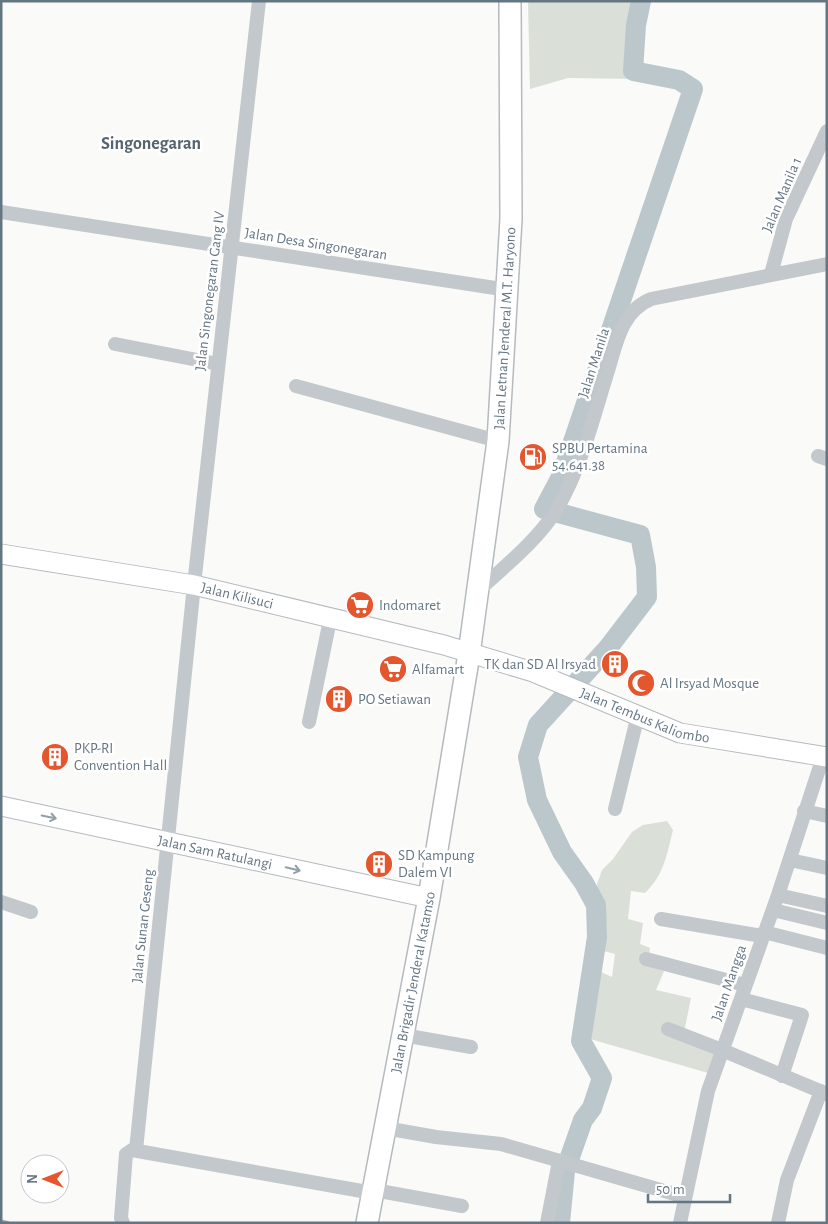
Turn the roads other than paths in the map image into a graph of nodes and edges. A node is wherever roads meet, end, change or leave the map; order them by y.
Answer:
1 (259, 1) edge
2 (510, 1) edge
3 (826, 138) edge
4 (1, 212) edge
5 (232, 247) junction
6 (827, 264) edge
7 (771, 274) junction
8 (508, 290) junction
9 (115, 344) dead end
10 (218, 364) junction
11 (296, 386) dead end
12 (498, 441) junction
13 (1, 554) edge
14 (194, 585) junction
15 (478, 591) junction
16 (330, 620) junction
17 (470, 654) junction
18 (638, 715) junction
19 (308, 722) dead end
20 (825, 757) edge
21 (1, 806) edge
22 (615, 810) dead end
23 (804, 811) junction
24 (827, 816) edge
25 (168, 842) junction
26 (790, 860) junction
27 (827, 868) edge
28 (778, 894) junction
29 (429, 898) junction
30 (1, 902) edge
31 (827, 906) edge
32 (772, 910) junction
33 (32, 912) dead end
34 (661, 919) dead end
35 (827, 923) edge
36 (763, 934) junction
37 (827, 948) edge
38 (646, 959) dead end
39 (745, 985) junction
40 (741, 998) junction
41 (668, 1029) dead end
42 (403, 1035) junction
43 (471, 1047) dead end
44 (722, 1050) junction
45 (782, 1076) junction
46 (824, 1093) edge
47 (385, 1128) junction
48 (136, 1150) junction
49 (561, 1162) junction
50 (373, 1192) junction
51 (685, 1198) junction
52 (462, 1206) dead end
53 (123, 1223) edge
54 (368, 1223) edge
55 (547, 1223) edge
56 (680, 1223) edge
57 (778, 1223) edge

1 - 5 street, Jalan Singonegaran Gang IV
2 - 8 main road, Jalan Letnan Jenderal M.T. Haryono
3 - 7 street, Jalan Manila 1
4 - 5 street, Jalan Desa Singonegaran
5 - 8 street, Jalan Desa Singonegaran
5 - 10 street, Jalan Singonegaran Gang IV
6 - 7 street, Jalan Manila
7 - 15 street, Jalan Manila
8 - 12 main road, Jalan Letnan Jenderal M.T. Haryono
9 - 10 street
10 - 14 street, Jalan Singonegaran Gang IV
11 - 12 street
12 - 15 main road, Jalan Letnan Jenderal M.T. Haryono
13 - 14 main road, Jalan Kilisuci
14 - 16 main road, Jalan Kilisuci
14 - 25 street, Jalan Sunan Geseng
15 - 17 main road, Jalan Letnan Jenderal M.T. Haryono
16 - 17 main road, Jalan Kilisuci
16 - 19 street
17 - 18 main road, Jalan Tembus Kaliombo
17 - 29 main road, Jalan Brigadir Jenderal Katamso
18 - 20 main road, Jalan Tembus Kaliombo
18 - 22 street
20 - 23 street, Jalan Mangga
21 -> 25 main road, Jalan Sam Ratulangi
23 - 24 street
23 - 26 street, Jalan Mangga
25 -> 29 main road, Jalan Sam Ratulangi
25 - 48 street, Jalan Sunan Geseng
26 - 27 street
26 - 28 street, Jalan Mangga
28 - 31 street
28 - 32 street, Jalan Mangga
29 - 42 main road, Jalan Brigadir Jenderal Katamso
30 - 33 street
32 - 35 street
32 - 36 street, Jalan Mangga
34 - 36 street
36 - 37 street
36 - 39 street, Jalan Mangga
38 - 39 street
39 - 40 street, Jalan Mangga
40 - 44 street, Jalan Mangga
40 - 45 street
41 - 44 street
42 - 43 street
42 - 47 main road, Jalan Brigadir Jenderal Katamso
44 - 45 street
44 - 51 street, Jalan Mangga
45 - 46 street
46 - 57 street
47 - 49 street
47 - 50 main road, Jalan Brigadir Jenderal Katamso
48 - 50 street
48 - 53 street
49 - 51 street
49 - 55 street
50 - 52 street
50 - 54 main road, Jalan Brigadir Jenderal Katamso
51 - 56 street, Jalan Mangga

